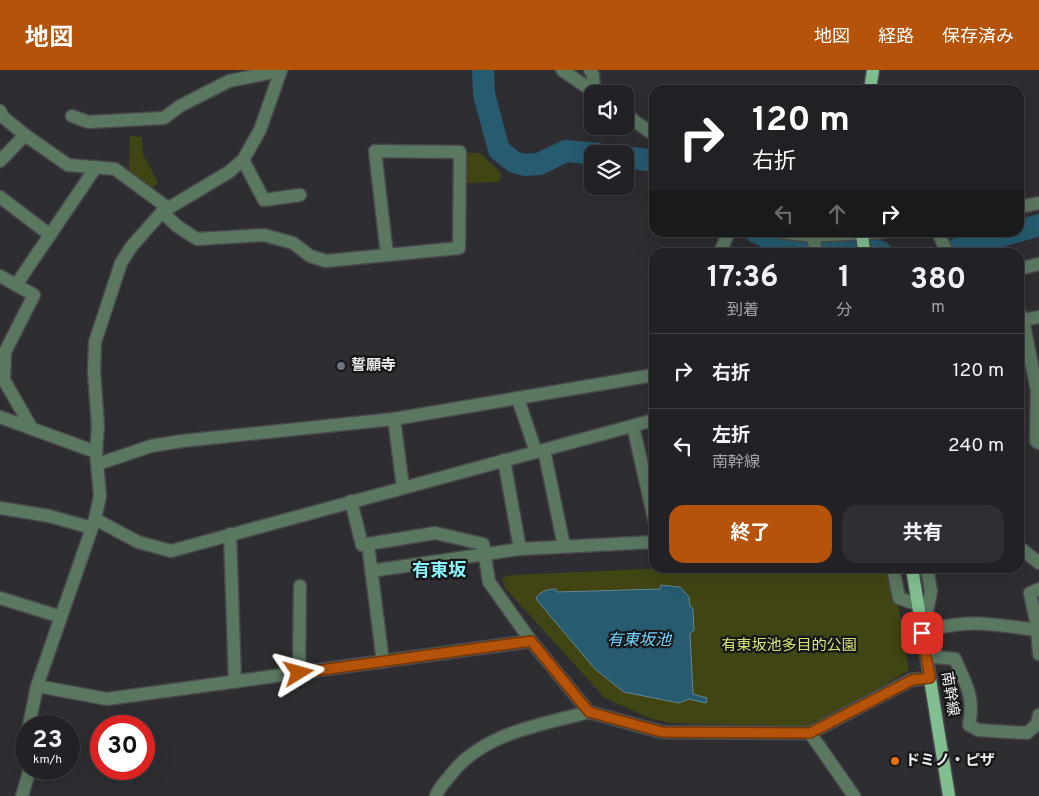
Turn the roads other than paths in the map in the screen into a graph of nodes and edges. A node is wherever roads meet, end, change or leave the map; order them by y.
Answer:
1 (562, 70) edge
2 (590, 70) edge
3 (873, 70) edge
4 (280, 71) edge
5 (584, 85) edge
6 (595, 85) edge
7 (871, 85) edge
8 (0, 111) edge
9 (72, 116) dead end
10 (634, 121) edge
11 (649, 131) edge
12 (25, 135) junction
13 (242, 160) junction
14 (0, 161) edge
15 (96, 168) junction
16 (300, 194) dead end
17 (0, 197) edge
18 (1039, 203) edge
19 (1024, 206) edge
20 (165, 210) junction
21 (50, 235) junction
22 (387, 255) junction
23 (1039, 264) edge
24 (1024, 268) edge
25 (0, 276) edge
26 (16, 285) junction
27 (1039, 317) edge
28 (1024, 318) edge
29 (1024, 332) edge
30 (649, 376) edge
31 (1037, 377) edge
32 (518, 399) junction
33 (0, 417) edge
34 (394, 419) junction
35 (649, 421) edge
36 (633, 426) junction
37 (32, 427) junction
38 (1039, 443) edge
39 (540, 451) junction
40 (97, 458) junction
41 (504, 460) junction
42 (403, 487) junction
43 (649, 497) edge
44 (351, 501) junction
45 (0, 508) edge
46 (93, 524) junction
47 (230, 534) junction
48 (649, 542) edge
49 (368, 544) junction
50 (564, 546) junction
51 (520, 548) junction
52 (1024, 551) edge
53 (486, 554) junction
54 (1039, 563) edge
55 (371, 571) junction
56 (895, 573) edge
57 (913, 573) edge
58 (928, 573) edge
59 (300, 586) dead end
60 (1039, 589) edge
61 (0, 598) edge
62 (919, 605) junction
63 (61, 616) junction
64 (1037, 630) junction
65 (922, 633) junction
66 (531, 641) junction
67 (1039, 654) edge
68 (926, 656) junction
69 (383, 662) junction
70 (299, 673) junction
71 (930, 678) junction
72 (235, 682) junction
73 (37, 686) junction
74 (589, 712) junction
75 (30, 715) edge
76 (1039, 715) edge
77 (810, 733) junction
78 (27, 780) edge
79 (22, 796) edge
80 (436, 796) edge
81 (854, 796) edge
82 (949, 796) edge

1 - 5 street
2 - 6 street
3 - 7 main road
4 - 9 street
4 - 13 street
8 - 12 street
10 - 11 street
12 - 14 street
12 - 15 street
13 - 16 street
13 - 20 street
15 - 20 street
15 - 21 street
17 - 21 street
18 - 19 street
20 - 22 street
20 - 40 street
21 - 26 street
22 - 22 street
23 - 24 street
25 - 26 street
26 - 37 street
27 - 28 street
29 - 31 street
30 - 32 street
31 - 38 street
32 - 34 street
32 - 39 street
33 - 37 street
34 - 40 street
34 - 42 street
35 - 36 street
36 - 39 street
36 - 43 street
37 - 40 street
39 - 41 street
39 - 50 street
40 - 46 street
41 - 42 street
41 - 51 street
42 - 44 street
44 - 47 street
44 - 49 street
45 - 46 street
46 - 47 street
46 - 63 street
47 - 72 street
48 - 50 street
49 - 53 street
49 - 55 street
50 - 51 street
51 - 53 street
52 - 54 street
53 - 55 street
53 - 66 street
55 - 69 street
56 - 62 street
57 - 62 main road, 南幹線
58 - 65 street
59 - 70 street
60 - 64 street
61 - 63 street
62 - 65 main road, 南幹線
63 - 73 street
64 - 65 street
64 - 67 street
65 - 68 main road, 南幹線
66 - 69 street
66 - 74 street
68 - 71 main road, 南幹線
68 - 76 street
69 - 70 street
70 - 72 street
71 - 77 street
71 - 82 main road, 南幹線
72 - 73 street
73 - 75 street
74 - 77 street
74 - 80 street
77 - 81 street
78 - 79 street

